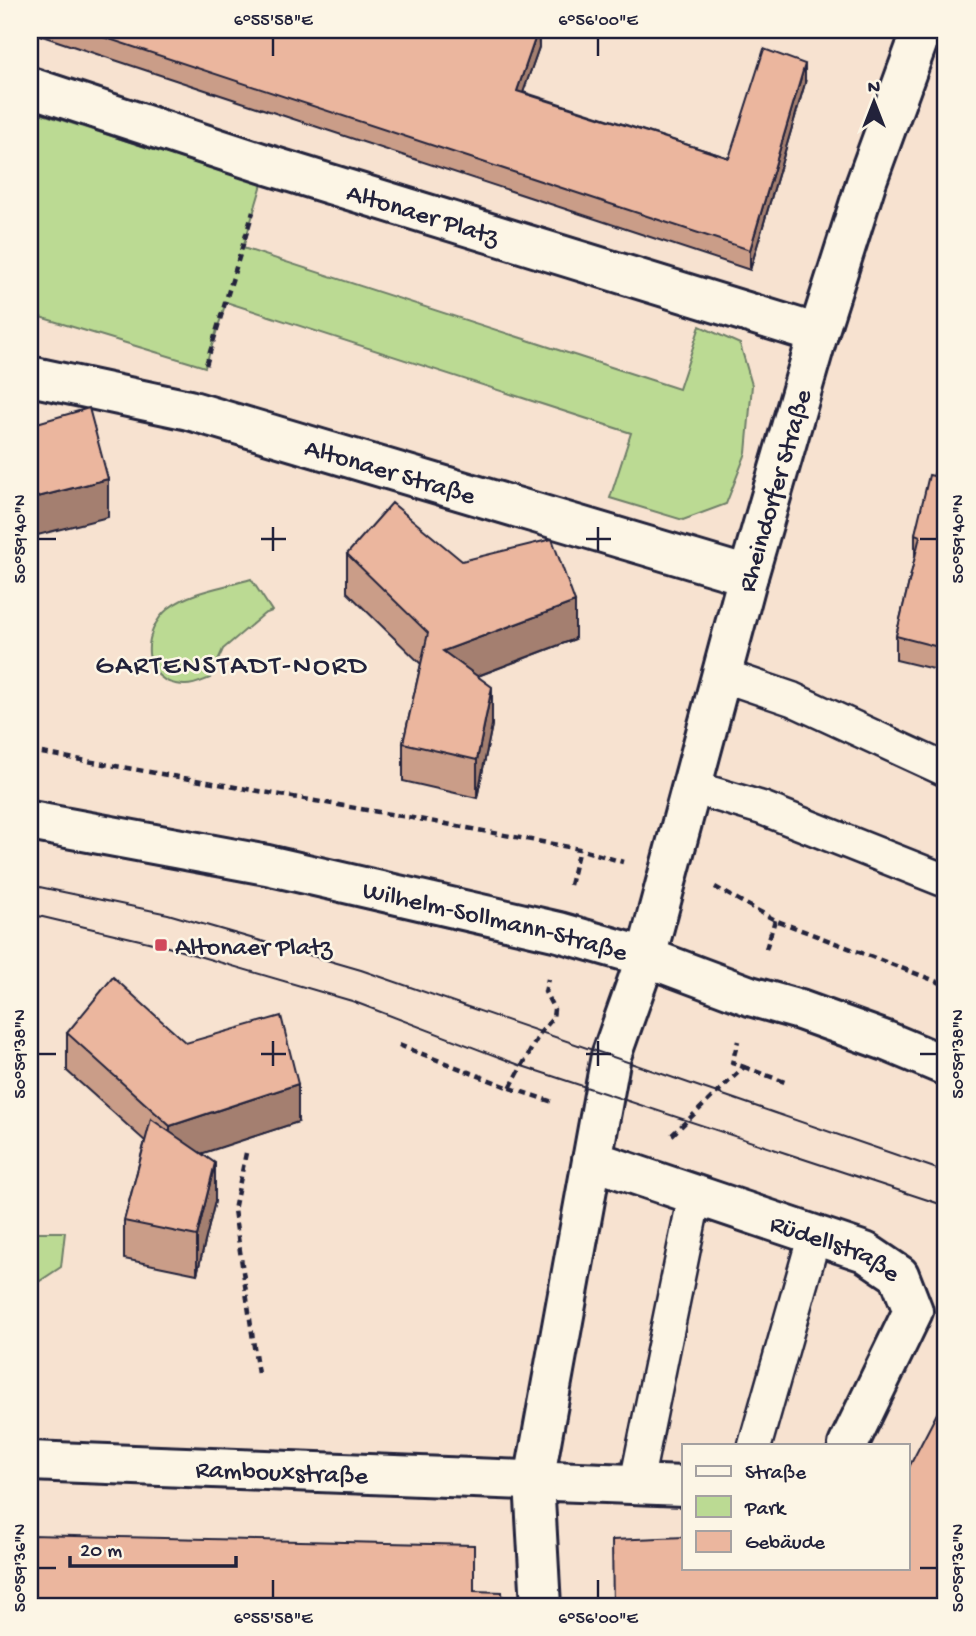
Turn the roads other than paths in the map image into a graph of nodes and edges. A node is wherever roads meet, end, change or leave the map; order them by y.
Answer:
1 (922, 30) edge
2 (30, 87) edge
3 (818, 334) junction
4 (30, 376) edge
5 (748, 576) junction
6 (722, 676) junction
7 (946, 770) edge
8 (691, 787) junction
9 (30, 821) edge
10 (946, 881) edge
11 (646, 957) junction
12 (946, 1066) edge
13 (592, 1160) junction
14 (684, 1191) junction
15 (814, 1234) junction
16 (755, 1444) edge
17 (848, 1444) edge
18 (30, 1461) edge
19 (534, 1481) junction
20 (636, 1484) junction
21 (682, 1486) edge
22 (541, 1606) edge

1 - 3 street, Rheindorfer Straße
2 - 3 street, Altonaer Platz
3 - 5 street, Rheindorfer Straße
4 - 5 street, Altonaer Straße
5 - 6 street, Rheindorfer Straße
6 - 7 lane
6 - 8 street, Rheindorfer Straße
8 - 10 lane
8 - 11 street, Rheindorfer Straße
9 - 11 street, Wilhelm-Sollmann-Straße
11 - 12 street, Wilhelm-Sollmann-Straße
11 - 13 street
13 - 14 street, Rüdellstraße
13 - 19 street
14 - 15 street, Rüdellstraße
14 - 20 lane
15 - 16 lane
15 - 17 street, Rüdellstraße
18 - 19 street, Rambouxstraße
19 - 20 street
19 - 22 street
20 - 21 street

